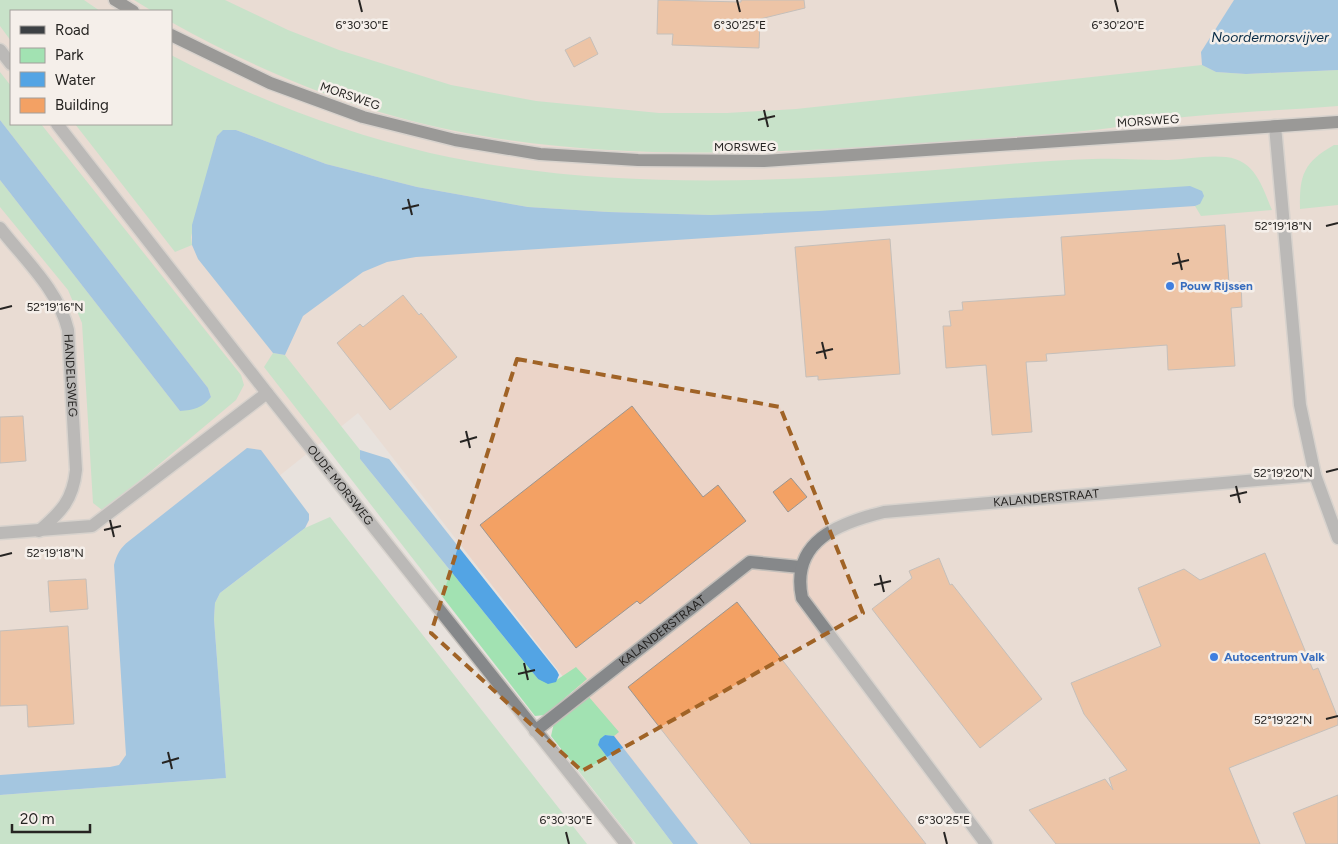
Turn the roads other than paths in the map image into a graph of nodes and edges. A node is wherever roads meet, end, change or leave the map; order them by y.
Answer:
1 (115, 0) edge
2 (131, 10) edge
3 (172, 35) edge
4 (0, 50) edge
5 (10, 63) edge
6 (1338, 122) edge
7 (58, 125) edge
8 (1275, 126) junction
9 (0, 228) edge
10 (267, 393) junction
11 (1315, 475) junction
12 (39, 531) junction
13 (0, 533) edge
14 (1338, 538) edge
15 (800, 567) junction
16 (535, 731) junction
17 (626, 844) edge
18 (986, 844) edge

1 - 2 main road
3 - 8 main road, MORSWEG
4 - 5 street
6 - 8 main road, MORSWEG
7 - 10 street, OUDE MORSWEG
8 - 11 street
9 - 12 street, HANDELSWEG
10 - 12 street
10 - 16 street, OUDE MORSWEG
11 - 14 street
11 - 15 street, KALANDERSTRAAT
12 - 13 street
15 - 16 street, KALANDERSTRAAT
15 - 18 street
16 - 17 street, OUDE MORSWEG

